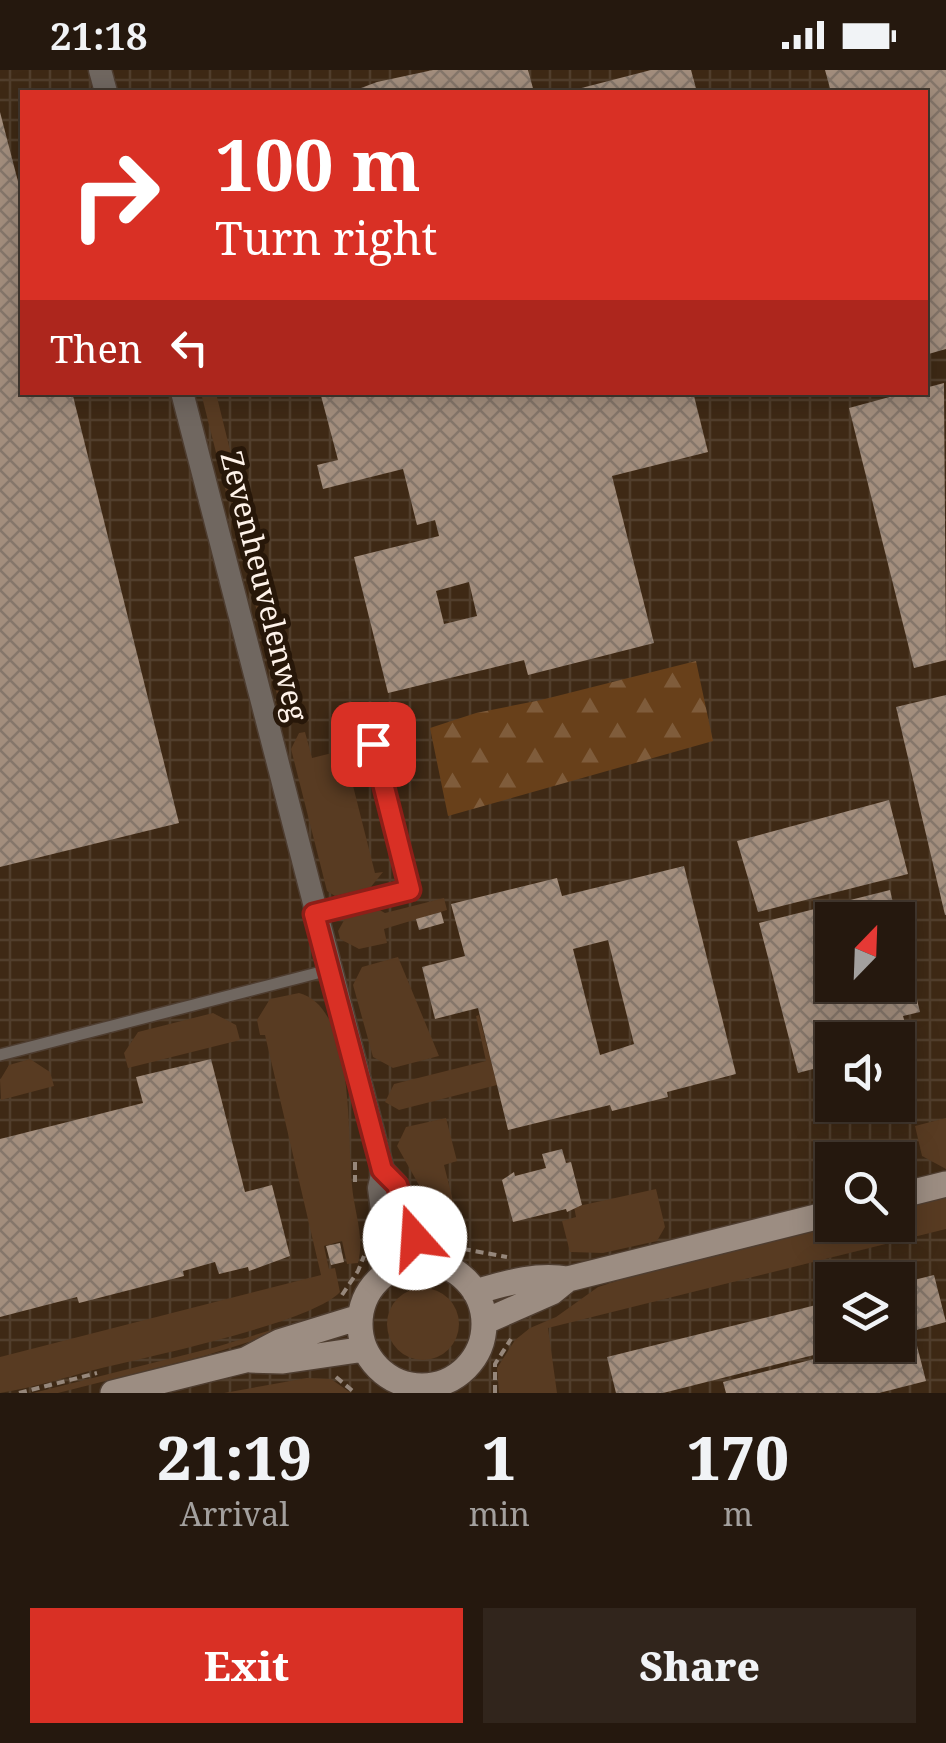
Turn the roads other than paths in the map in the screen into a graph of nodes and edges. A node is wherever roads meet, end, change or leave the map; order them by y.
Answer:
1 (183, 395) edge
2 (373, 744) dead end
3 (314, 914) junction
4 (329, 970) junction
5 (0, 1055) edge
6 (382, 1170) junction
7 (946, 1184) edge
8 (915, 1192) edge
9 (815, 1216) edge
10 (423, 1262) junction
11 (390, 1271) junction
12 (568, 1279) junction
13 (475, 1292) junction
14 (360, 1317) junction
15 (484, 1322) junction
16 (364, 1348) junction
17 (245, 1360) junction
18 (467, 1382) edge
19 (416, 1390) edge
20 (114, 1393) edge

1 - 3 street, Zevenheuvelenweg
2 - 3 lane
3 - 4 street, Zevenheuvelenweg
4 - 5 lane
4 - 6 street, Zevenheuvelenweg
6 - 10 street, Zevenheuvelenweg
6 - 11 street, Zevenheuvelenweg
7 - 8 street
9 - 12 street
10 - 11 street
10 - 13 street
11 - 14 street
12 - 13 street
12 - 15 street
13 - 15 street
14 - 16 street
14 - 17 street
15 - 18 street
16 - 17 street
16 - 19 street
17 - 20 street
18 - 19 street

